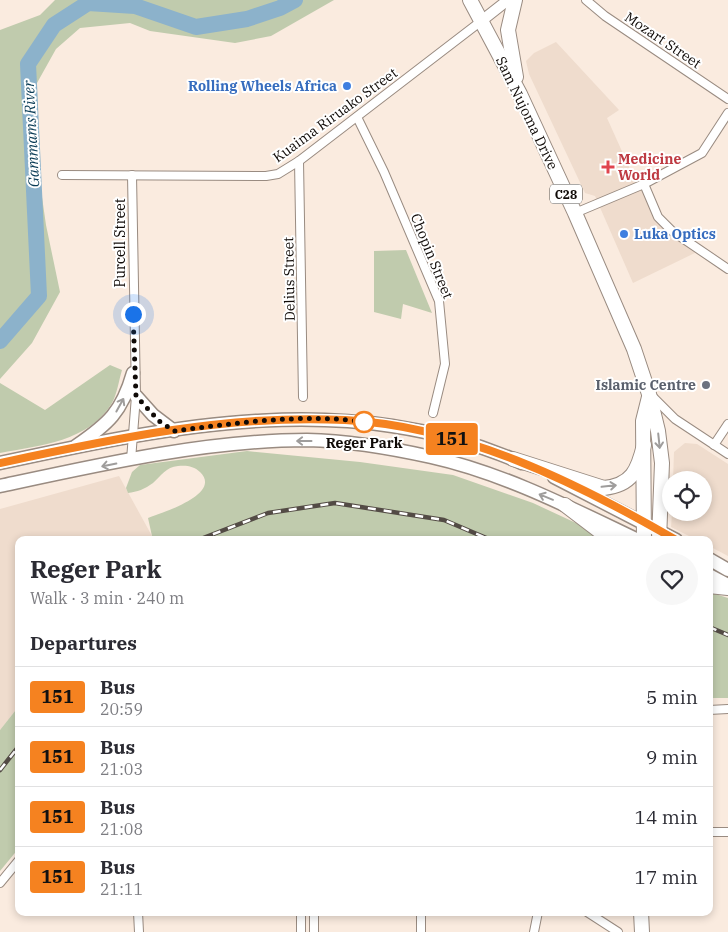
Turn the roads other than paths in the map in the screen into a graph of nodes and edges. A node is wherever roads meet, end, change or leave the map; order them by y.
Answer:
1 (470, 0) edge
2 (508, 0) edge
3 (516, 0) edge
4 (586, 0) edge
5 (480, 22) junction
6 (520, 94) junction
7 (728, 99) edge
8 (728, 113) edge
9 (357, 117) junction
10 (299, 161) junction
11 (62, 175) dead end
12 (132, 175) junction
13 (644, 184) junction
14 (575, 213) junction
15 (728, 269) edge
16 (133, 373) junction
17 (649, 394) junction
18 (136, 396) junction
19 (303, 398) dead end
20 (433, 413) dead end
21 (728, 424) edge
22 (174, 431) junction
23 (134, 438) junction
24 (644, 445) junction
25 (714, 445) junction
26 (72, 448) junction
27 (728, 454) edge
28 (131, 460) junction
29 (513, 460) junction
30 (0, 463) edge
31 (0, 486) edge
32 (565, 504) junction
33 (643, 522) junction
34 (659, 535) edge
35 (606, 536) edge
36 (630, 536) edge
37 (644, 536) edge
38 (713, 561) edge
39 (728, 570) edge
40 (713, 577) edge
41 (713, 586) edge
42 (728, 586) edge
43 (728, 709) edge
44 (713, 710) edge
45 (713, 832) edge
46 (728, 832) edge
47 (15, 865) edge
48 (0, 883) edge
49 (138, 916) edge
50 (301, 916) edge
51 (314, 916) edge
52 (421, 916) edge
53 (537, 916) edge
54 (593, 916) edge
55 (641, 916) edge
56 (138, 932) edge
57 (301, 932) edge
58 (314, 932) edge
59 (421, 932) edge
60 (534, 932) edge
61 (618, 932) edge
62 (642, 932) edge

1 - 5 highway, Sam Nujoma Drive / C28
2 - 5 street, Kuaima Riruako Street
3 - 6 highway
4 - 7 street, Mozart Street
5 - 6 highway, Sam Nujoma Drive / C28
5 - 9 street, Kuaima Riruako Street
6 - 14 highway, Sam Nujoma Drive / C28
8 - 13 street
9 - 10 street, Kuaima Riruako Street
9 - 20 street, Chopin Street
10 - 12 street, Kuaima Riruako Street
10 - 19 street, Delius Street
11 - 12 street, Kuaima Riruako Street
12 - 16 street, Purcell Street
13 - 14 street
13 - 15 street
14 - 17 highway, Sam Nujoma Drive / C28
16 - 18 street, Purcell Street
26 -> 16 main road
17 - 24 highway
17 - 25 street
17 -> 34 highway, Sam Nujoma Drive / C28
18 - 22 main road
18 - 23 street, Purcell Street
21 - 25 street
22 - 23 main road
22 - 29 main road
23 - 26 main road
23 - 28 street, Purcell Street
29 -> 24 highway
24 - 33 highway
25 - 27 street
26 - 30 main road
28 -> 31 main road
32 -> 28 main road
29 - 33 main road
32 - 35 highway
32 - 36 main road
33 - 34 main road
33 - 37 highway
38 - 39 main road
40 - 42 main road
41 - 42 highway
43 - 44 street
45 - 46 street
47 - 48 street
49 - 56 street
50 - 57 street
51 - 58 street
52 - 59 street
53 - 60 street
54 - 61 street
55 - 62 highway

